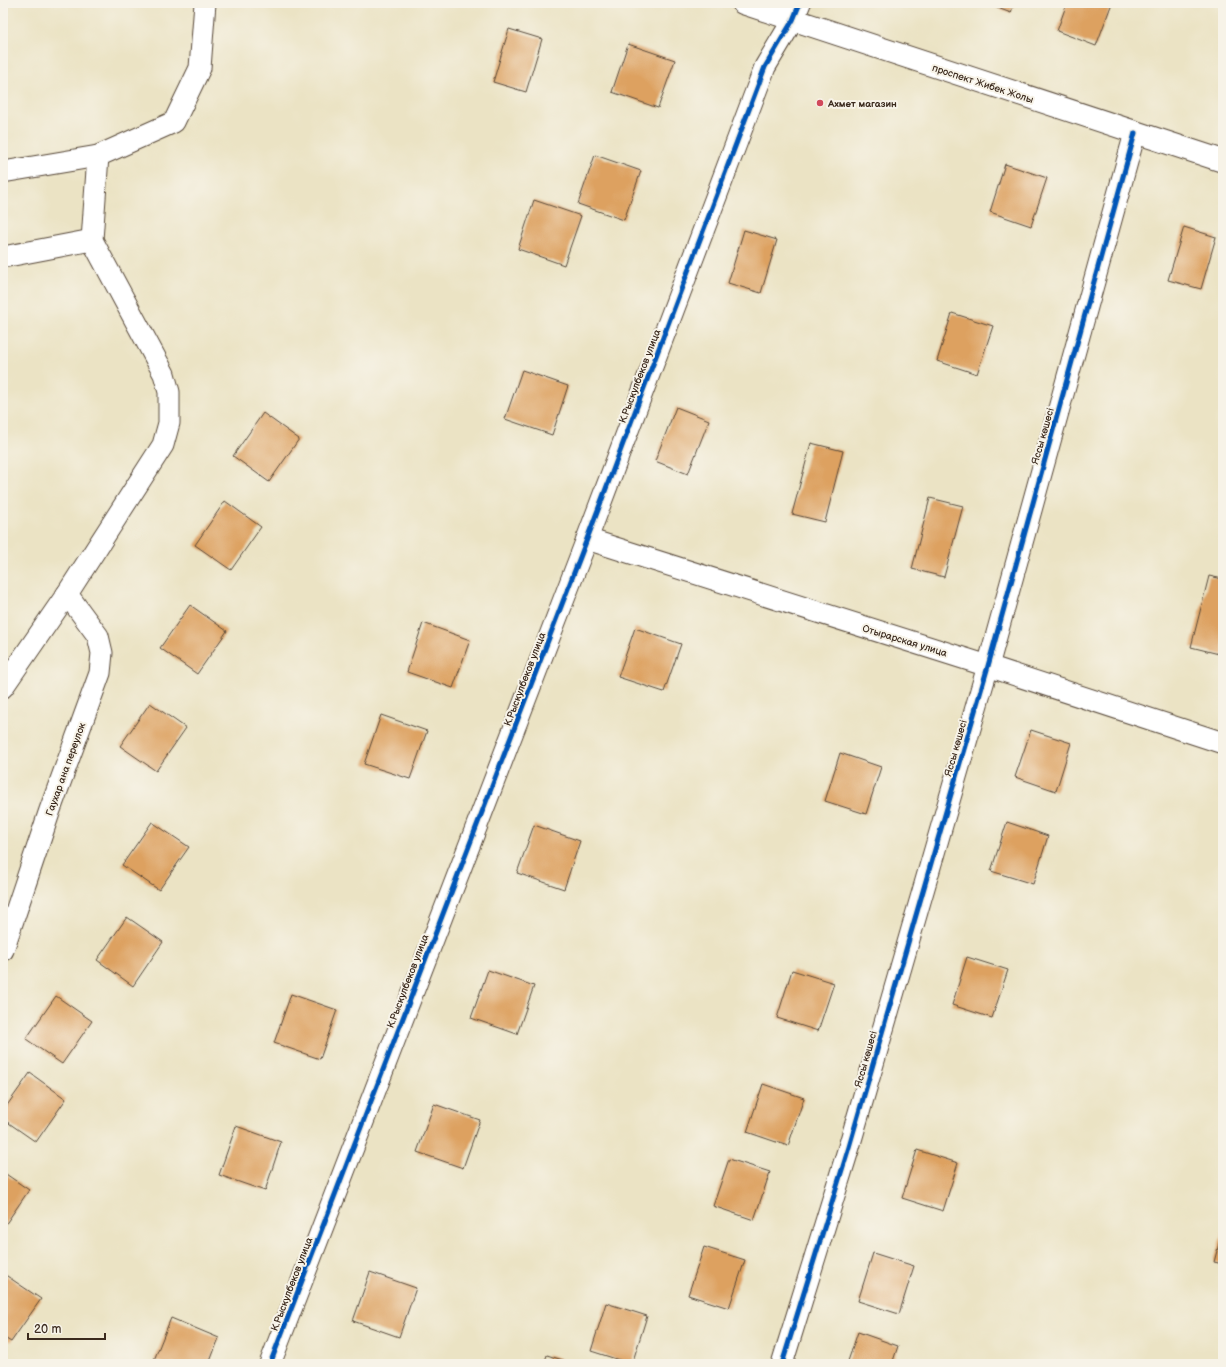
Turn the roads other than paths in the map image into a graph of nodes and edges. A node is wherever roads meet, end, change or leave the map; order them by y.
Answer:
1 (205, 3) edge
2 (743, 3) edge
3 (796, 11) edge
4 (1135, 133) junction
5 (98, 156) junction
6 (1223, 161) edge
7 (3, 172) edge
8 (92, 240) junction
9 (3, 257) edge
10 (587, 539) junction
11 (67, 594) junction
12 (988, 666) junction
13 (3, 687) edge
14 (1223, 743) edge
15 (3, 950) edge
16 (270, 1364) edge
17 (782, 1364) edge

1 - 5 street
2 - 3 main road, проспект Жибек Жолы
3 - 4 main road, проспект Жибек Жолы
3 - 10 street, К.Рыскулбеков улица
4 - 6 main road, проспект Жибек Жолы
4 - 12 street, Яссы көшесі
5 - 7 street
5 - 8 street
8 - 9 street
8 - 11 street
10 - 12 street, Отырарская улица
10 - 16 street, К.Рыскулбеков улица
11 - 13 street
11 - 15 street, Гаухар ана переулок
12 - 14 street, Отырарская улица
12 - 17 street, Яссы көшесі

